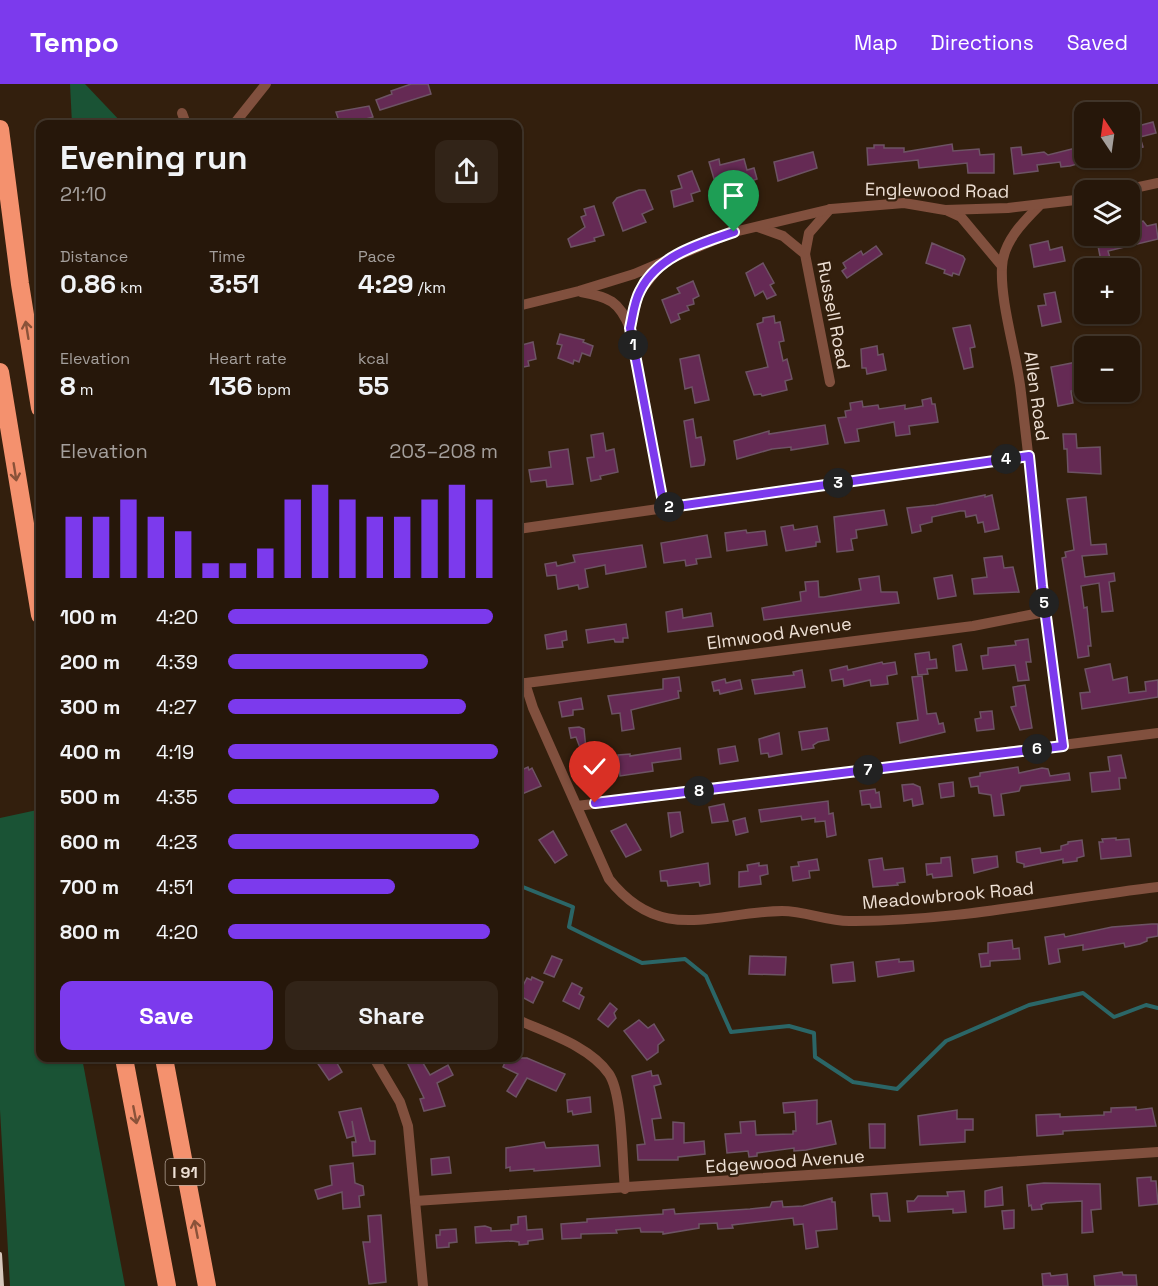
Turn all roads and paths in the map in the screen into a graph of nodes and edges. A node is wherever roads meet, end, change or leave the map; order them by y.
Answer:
1 (266, 84) edge
2 (182, 112) dead end
3 (185, 120) edge
4 (237, 120) edge
5 (0, 129) edge
6 (1158, 183) edge
7 (1140, 187) edge
8 (1074, 201) edge
9 (1039, 206) junction
10 (831, 209) junction
11 (945, 210) junction
12 (753, 226) junction
13 (806, 254) junction
14 (668, 259) junction
15 (1002, 266) junction
16 (579, 291) junction
17 (522, 305) edge
18 (630, 328) junction
19 (0, 372) edge
20 (830, 382) dead end
21 (36, 383) edge
22 (1029, 456) junction
23 (664, 508) junction
24 (522, 528) edge
25 (36, 591) edge
26 (1045, 612) junction
27 (522, 683) edge
28 (522, 685) edge
29 (1158, 733) edge
30 (1063, 746) junction
31 (577, 806) junction
32 (1158, 887) edge
33 (522, 1022) edge
34 (125, 1062) edge
35 (165, 1062) edge
36 (376, 1062) edge
37 (1158, 1152) edge
38 (625, 1190) junction
39 (415, 1201) junction
40 (167, 1286) edge
41 (207, 1286) edge
42 (423, 1286) edge

1 - 4 street
2 - 3 street
21 -> 5 highway
6 - 7 street
8 - 9 street, Englewood Road
9 - 11 street, Englewood Road
9 - 15 street, Allen Road
10 - 11 street, Englewood Road
10 - 12 street, Englewood Road
10 - 13 street, Russell Road
11 - 15 street
12 - 13 street, Russell Road
12 - 14 street, Englewood Road
13 - 20 street, Russell Road
14 - 16 street, Englewood Road
14 - 18 street
15 - 22 street, Allen Road
16 - 17 street, Englewood Road
16 - 18 street
18 - 23 street
19 -> 25 highway
22 - 23 street
22 - 26 street, Allen Road
23 - 24 street
26 - 27 street, Elmwood Avenue
26 - 30 street, Allen Road
28 - 31 street, Meadowbrook Road
29 - 30 street
30 - 31 street
31 - 32 street, Meadowbrook Road
33 - 38 street
34 -> 40 highway, I 91
41 -> 35 highway, I 91
36 - 39 street
37 - 38 street, Edgewood Avenue
38 - 39 street, Edgewood Avenue
39 - 42 street

